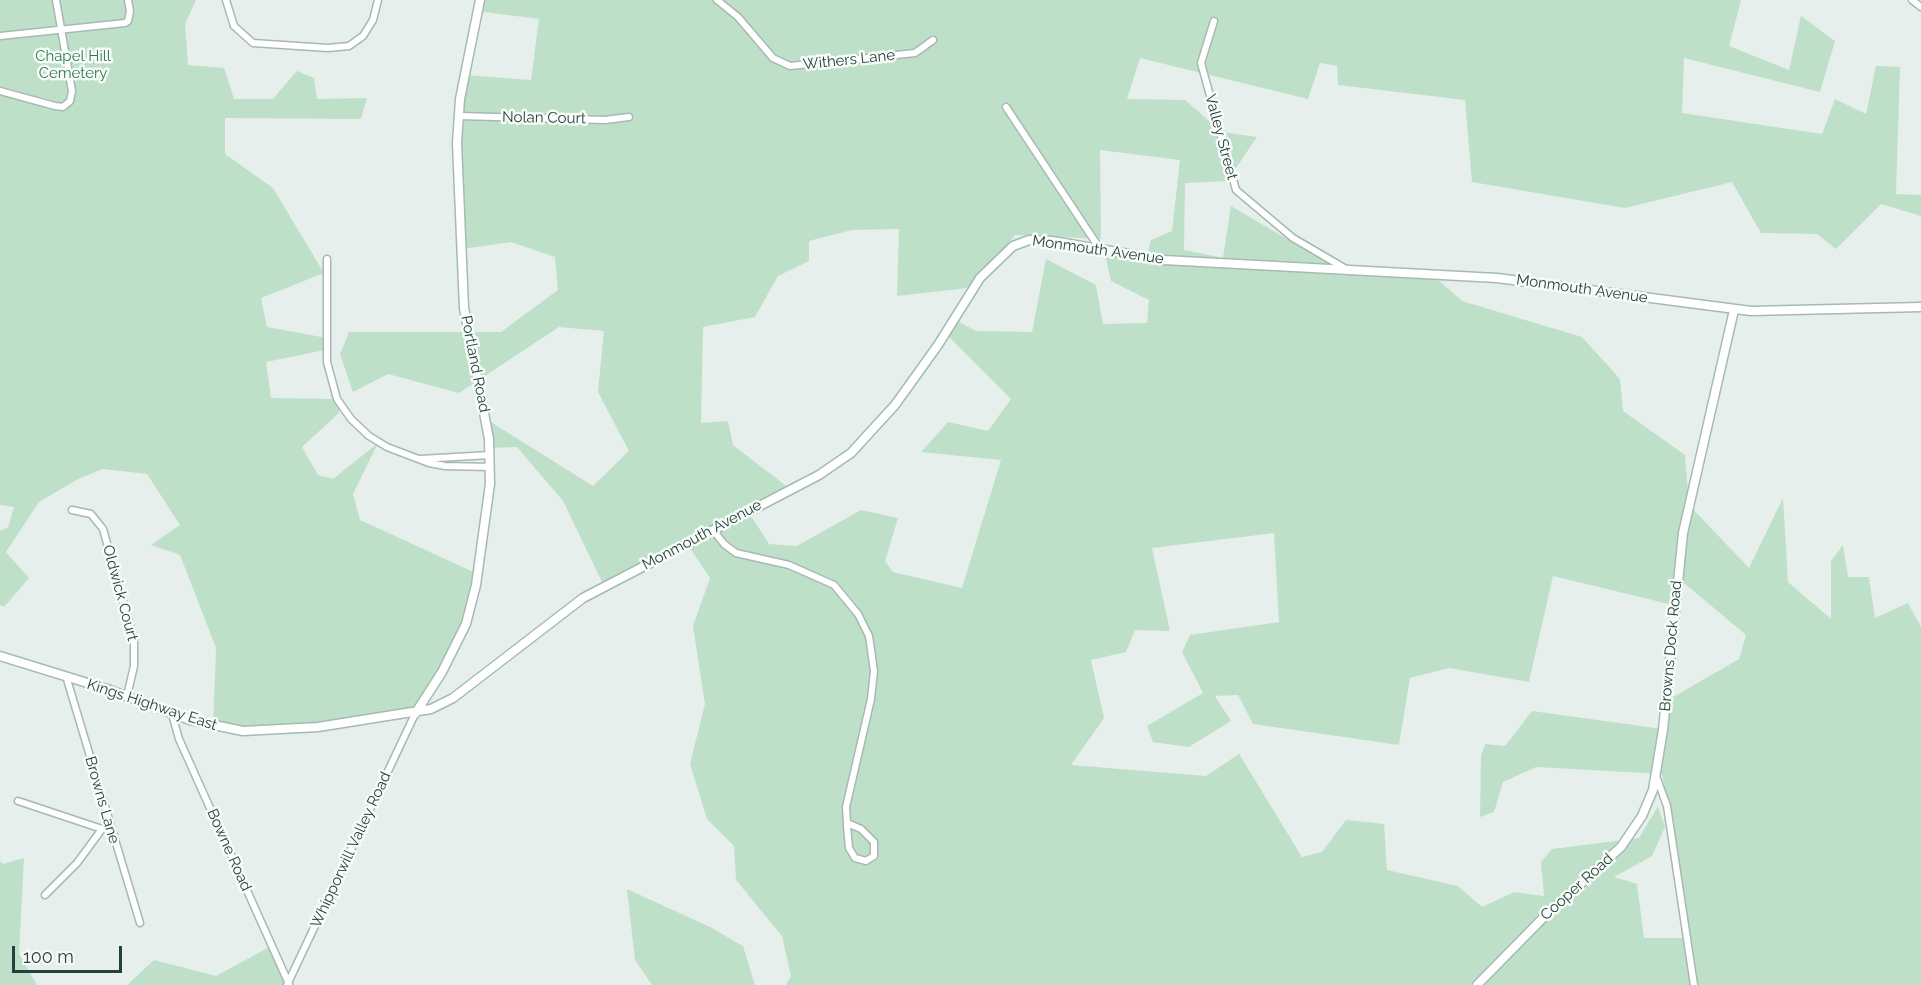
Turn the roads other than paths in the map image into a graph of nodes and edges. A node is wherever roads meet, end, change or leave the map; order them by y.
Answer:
1 (56, 0) edge
2 (128, 0) edge
3 (226, 0) edge
4 (378, 0) edge
5 (480, 0) edge
6 (717, 0) edge
7 (1912, 0) edge
8 (1921, 7) edge
9 (1214, 21) dead end
10 (62, 28) junction
11 (0, 36) edge
12 (933, 40) dead end
13 (0, 91) edge
14 (1006, 107) dead end
15 (459, 116) junction
16 (629, 117) dead end
17 (1100, 250) junction
18 (327, 259) dead end
19 (1346, 269) junction
20 (1921, 307) edge
21 (1734, 310) junction
22 (490, 455) junction
23 (420, 459) junction
24 (490, 467) junction
25 (72, 510) dead end
26 (713, 530) junction
27 (0, 656) edge
28 (66, 676) junction
29 (127, 696) junction
30 (172, 714) junction
31 (415, 714) junction
32 (1656, 776) junction
33 (18, 801) dead end
34 (847, 823) junction
35 (110, 827) junction
36 (102, 829) junction
37 (45, 895) dead end
38 (140, 923) dead end
39 (288, 985) edge
40 (1477, 985) edge
41 (1694, 985) edge

1 - 10 street
2 - 10 street
3 - 4 street
5 - 15 street, Portland Road
6 - 12 street, Withers Lane
7 - 8 street
9 - 19 street, Valley Street
10 - 11 street
10 - 13 street
14 - 17 street
15 - 16 street, Nolan Court
15 - 22 street, Portland Road
17 - 19 street, Monmouth Avenue
17 - 26 street, Monmouth Avenue
18 - 23 street
19 - 21 street, Monmouth Avenue
20 - 21 street, Monmouth Avenue
21 - 32 street, Browns Dock Road
22 - 23 street
22 - 24 street, Portland Road
23 - 24 street
24 - 31 street, Portland Road
25 - 29 street, Oldwick Court
26 - 31 street, Monmouth Avenue
26 - 34 street
27 - 28 street, Kings Highway East
28 - 29 street, Kings Highway East
28 - 35 street, Browns Lane
29 - 30 street, Kings Highway East
30 - 31 street, Kings Highway East
30 - 39 street, Bowne Road
31 - 39 street, Whipporwill Valley Road
32 - 40 street, Cooper Road
32 - 41 street, Browns Dock Road
33 - 36 street
34 - 34 street
35 - 36 street
35 - 38 street, Browns Lane
36 - 37 street

